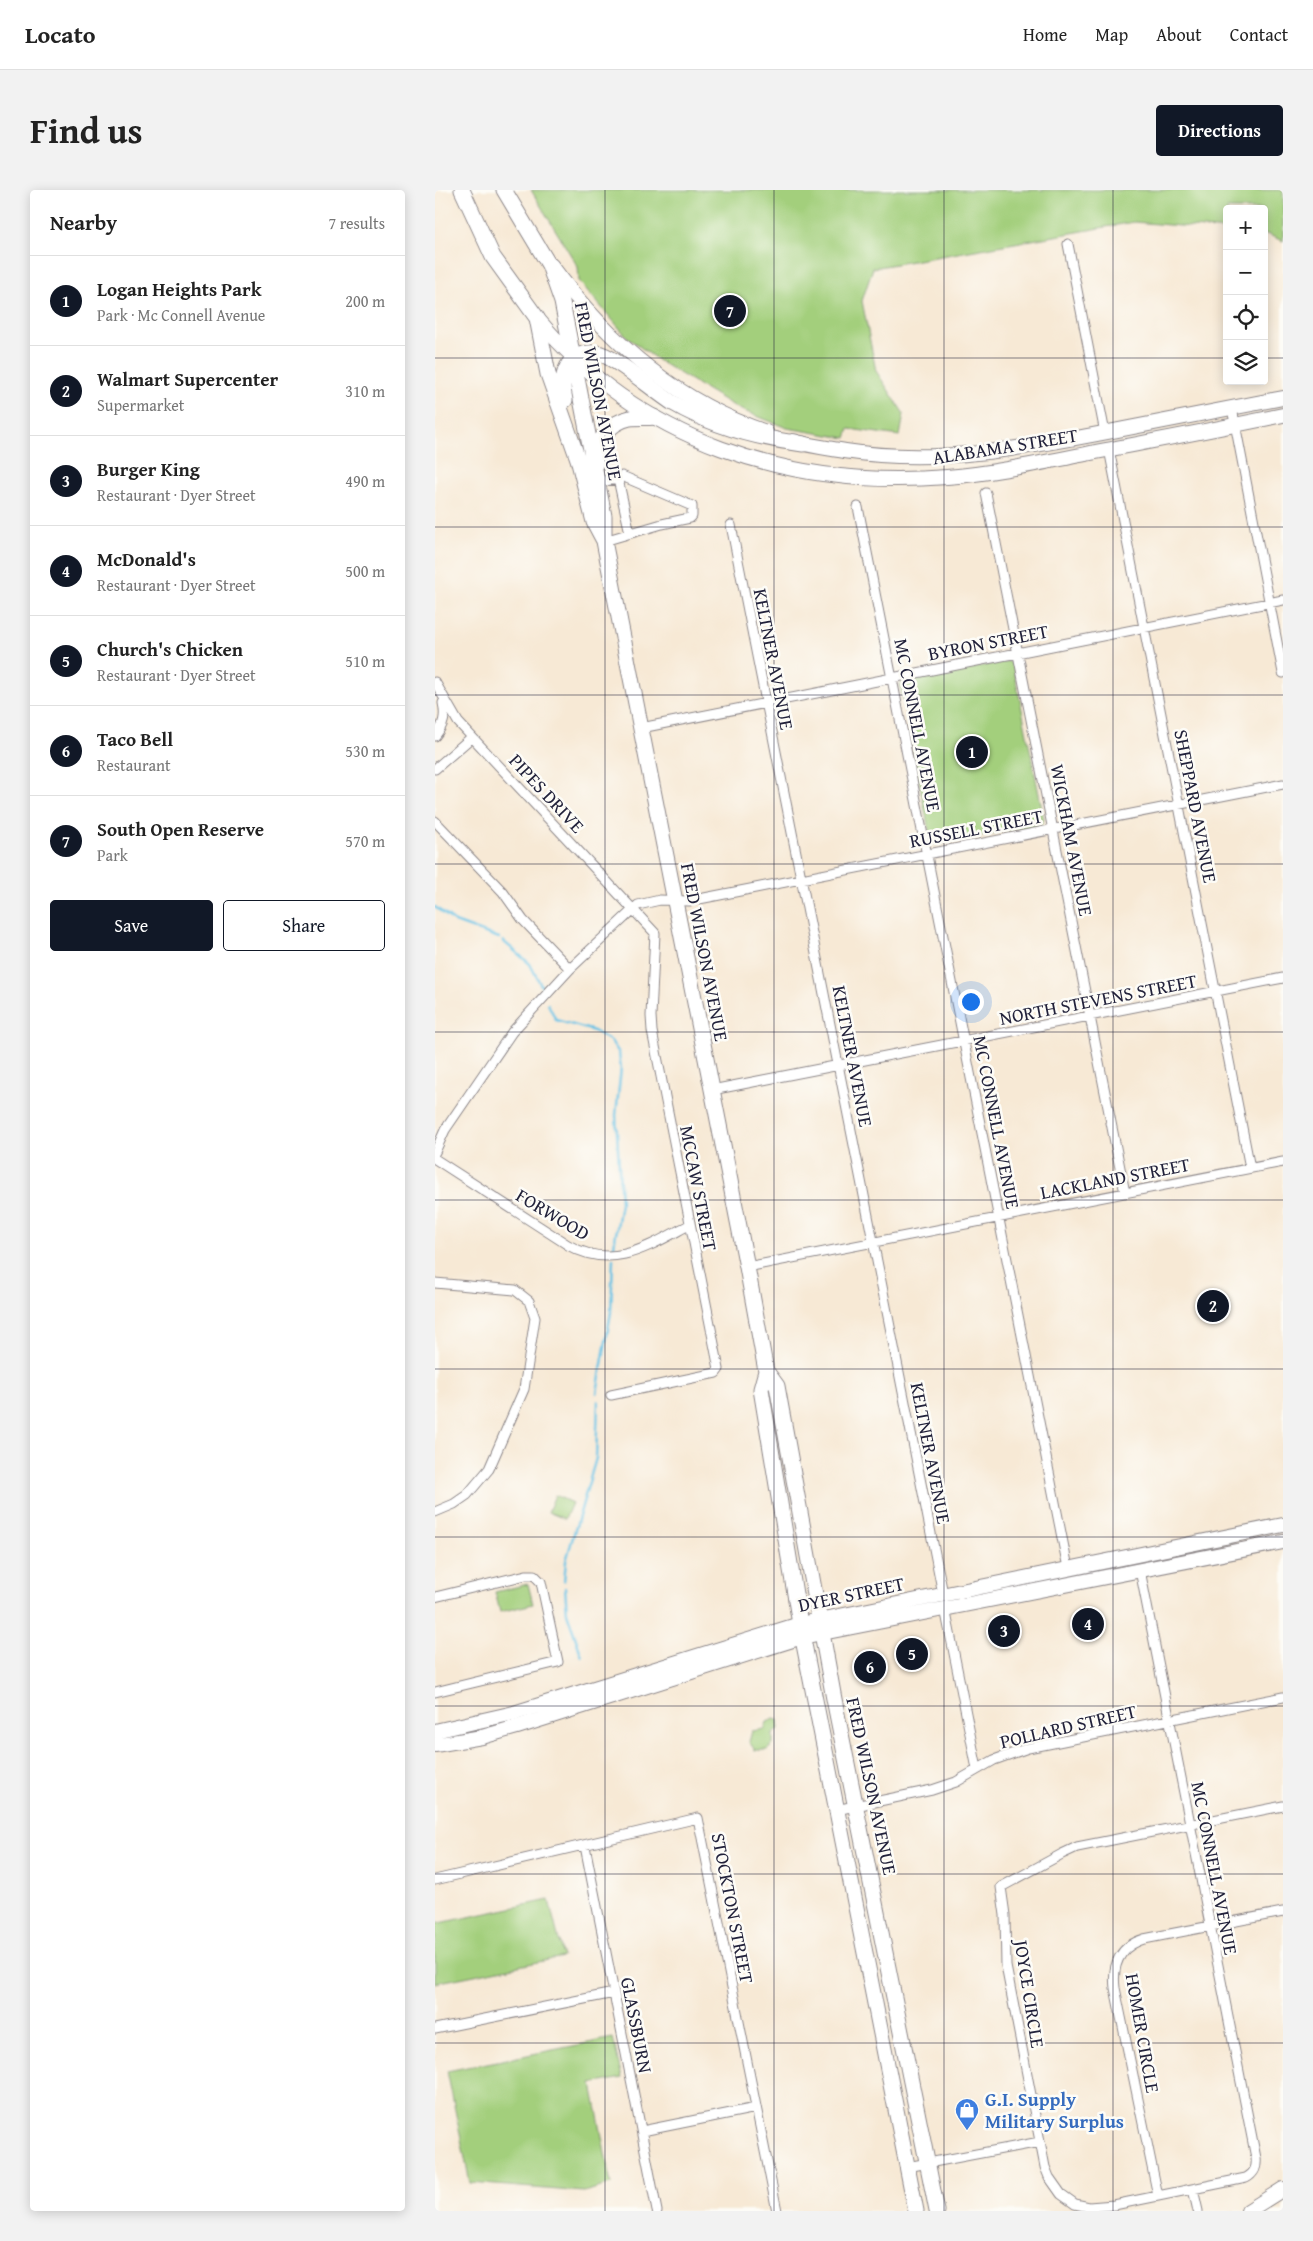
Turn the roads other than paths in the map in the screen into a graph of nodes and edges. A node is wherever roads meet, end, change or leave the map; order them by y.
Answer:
1 (462, 190) edge
2 (504, 190) edge
3 (1068, 244) dead end
4 (542, 253) junction
5 (537, 318) junction
6 (575, 359) junction
7 (1283, 398) edge
8 (1232, 408) junction
9 (1283, 415) edge
10 (654, 418) junction
11 (1235, 425) junction
12 (1105, 433) junction
13 (803, 444) junction
14 (1109, 449) junction
15 (578, 458) junction
16 (619, 479) junction
17 (597, 482) junction
18 (986, 493) dead end
19 (858, 507) dead end
20 (731, 524) dead end
21 (630, 533) junction
22 (604, 541) junction
23 (1283, 600) edge
24 (1269, 603) junction
25 (1143, 628) junction
26 (1017, 653) junction
27 (1283, 673) edge
28 (892, 678) junction
29 (435, 682) edge
30 (441, 695) junction
31 (766, 703) junction
32 (641, 728) junction
33 (435, 736) edge
34 (472, 737) junction
35 (435, 769) edge
36 (1283, 784) edge
37 (1179, 804) junction
38 (435, 821) edge
39 (1053, 829) junction
40 (927, 854) junction
41 (801, 879) junction
42 (675, 900) junction
43 (634, 909) junction
44 (570, 969) junction
45 (1283, 978) edge
46 (1215, 992) junction
47 (1090, 1017) junction
48 (964, 1042) junction
49 (838, 1067) junction
50 (712, 1090) junction
51 (435, 1152) edge
52 (435, 1159) edge
53 (1283, 1162) edge
54 (1250, 1168) junction
55 (1125, 1193) junction
56 (999, 1218) junction
57 (689, 1225) junction
58 (873, 1243) junction
59 (747, 1267) junction
60 (435, 1283) edge
61 (766, 1372) junction
62 (611, 1395) dead end
63 (435, 1512) edge
64 (1283, 1525) edge
65 (1283, 1535) edge
66 (1277, 1543) edge
67 (1178, 1546) junction
68 (1068, 1568) junction
69 (1140, 1570) junction
70 (976, 1587) junction
71 (1033, 1591) junction
72 (943, 1594) junction
73 (435, 1597) edge
74 (945, 1608) junction
75 (820, 1626) junction
76 (801, 1631) junction
77 (435, 1692) edge
78 (1283, 1697) edge
79 (1169, 1720) junction
80 (435, 1731) edge
81 (435, 1745) edge
82 (977, 1769) junction
83 (857, 1805) junction
84 (1283, 1806) edge
85 (836, 1810) junction
86 (1190, 1824) junction
87 (585, 1846) junction
88 (435, 1880) edge
89 (1283, 1912) edge
90 (1210, 1926) junction
91 (614, 1993) junction
92 (435, 2029) edge
93 (756, 2108) junction
94 (642, 2131) junction
95 (1040, 2142) junction
96 (928, 2163) junction
97 (907, 2166) junction
98 (1254, 2172) joint
99 (1193, 2189) junction
100 (1283, 2189) edge
101 (1157, 2196) junction
102 (657, 2211) edge
103 (777, 2211) edge
104 (917, 2211) edge
105 (937, 2211) edge
106 (1197, 2211) edge
107 (1248, 2211) edge

1 - 5 main road, ALABAMA STREET
2 - 4 main road, ALABAMA STREET
3 - 12 street
4 - 6 main road, FRED WILSON AVENUE
4 - 13 main road, ALABAMA STREET
5 - 6 main road, ALABAMA STREET
5 - 15 main road, FRED WILSON AVENUE
6 - 10 main road, ALABAMA STREET
6 - 13 main road
6 - 15 main road
6 - 17 main road, FRED WILSON AVENUE
7 - 8 main road, ALABAMA STREET
8 - 11 street
8 - 12 main road, ALABAMA STREET
9 - 11 main road, ALABAMA STREET
10 - 14 main road, ALABAMA STREET
10 - 17 main road
11 - 14 main road, ALABAMA STREET
11 - 24 street
12 - 13 main road, ALABAMA STREET
14 - 25 street, SHEPPARD AVENUE
15 - 22 main road, FRED WILSON AVENUE
16 - 17 street
16 - 21 street
16 - 21 street
17 - 22 main road, FRED WILSON AVENUE
18 - 26 street, WICKHAM AVENUE
19 - 28 street, MC CONNELL AVENUE
20 - 31 street, KELTNER AVENUE
21 - 22 street
22 - 32 main road, FRED WILSON AVENUE
23 - 24 street, BYRON STREET
24 - 25 street, BYRON STREET
24 - 27 street
25 - 26 street, BYRON STREET
25 - 37 street, SHEPPARD AVENUE
26 - 28 street, BYRON STREET
26 - 39 street, WICKHAM AVENUE
28 - 31 street, BYRON STREET
28 - 40 street, MC CONNELL AVENUE
29 - 30 street, PIPES DRIVE
30 - 33 street, PIPES DRIVE
30 - 34 street, PIPES DRIVE
31 - 32 street, BYRON STREET
31 - 41 street, KELTNER AVENUE
32 - 42 main road, FRED WILSON AVENUE
34 - 35 street
34 - 43 street, PIPES DRIVE
36 - 37 street, RUSSELL STREET
37 - 39 street, RUSSELL STREET
37 - 46 street, SHEPPARD AVENUE
38 - 44 street
39 - 40 street, RUSSELL STREET
39 - 47 street, WICKHAM AVENUE
40 - 41 street, RUSSELL STREET
40 - 48 street, MC CONNELL AVENUE
41 - 42 street, RUSSELL STREET
41 - 49 street, KELTNER AVENUE
42 - 43 street, RUSSELL STREET
42 - 50 main road, FRED WILSON AVENUE
43 - 44 street
43 - 57 street, MCCAW STREET
44 - 51 street
45 - 46 street, NORTH STEVENS STREET
46 - 47 street, NORTH STEVENS STREET
46 - 54 street, SHEPPARD AVENUE
47 - 48 street, NORTH STEVENS STREET
47 - 55 street, WICKHAM AVENUE
48 - 49 street, NORTH STEVENS STREET
48 - 56 street, MC CONNELL AVENUE
49 - 50 street, NORTH STEVENS STREET
49 - 58 street, KELTNER AVENUE
50 - 59 main road, FRED WILSON AVENUE
52 - 57 street, FORWOOD
53 - 54 street, LACKLAND STREET
54 - 55 street, LACKLAND STREET
55 - 56 street, LACKLAND STREET
56 - 58 street, LACKLAND STREET
56 - 68 street, MC CONNELL AVENUE
57 - 62 street, MCCAW STREET
58 - 59 street, LACKLAND STREET
58 - 72 street, KELTNER AVENUE
59 - 61 main road, FRED WILSON AVENUE
60 - 63 street
61 - 75 main road, FRED WILSON AVENUE
61 - 76 main road, FRED WILSON AVENUE
64 - 67 main road, DYER STREET
65 - 66 main road
66 - 69 main road, DYER STREET
67 - 68 main road, DYER STREET
67 - 69 main road
68 - 70 main road, DYER STREET
68 - 71 main road
69 - 71 main road, DYER STREET
69 - 79 street, MC CONNELL AVENUE
70 - 72 main road, DYER STREET
70 - 74 main road
71 - 74 main road, DYER STREET
72 - 75 main road, DYER STREET
73 - 77 street
74 - 75 main road, DYER STREET
74 - 82 street
75 - 76 main road, DYER STREET
75 - 83 main road, FRED WILSON AVENUE
76 - 80 main road, DYER STREET
76 - 81 main road, DYER STREET
76 - 85 main road, FRED WILSON AVENUE
78 - 79 street, POLLARD STREET
79 - 82 street, POLLARD STREET
79 - 86 street, MC CONNELL AVENUE
82 - 83 street, POLLARD STREET
83 - 85 street, POLLARD STREET
83 - 96 main road, FRED WILSON AVENUE
84 - 86 street, JOYCE CIRCLE
85 - 97 main road, FRED WILSON AVENUE
86 - 90 street, MC CONNELL AVENUE
86 - 95 street, JOYCE CIRCLE
87 - 88 street, STOCKTON STREET
87 - 91 street, GLASSBURN
87 - 93 street, STOCKTON STREET
89 - 90 street, HOMER CIRCLE
90 - 98 street, MC CONNELL AVENUE
90 - 101 street, HOMER CIRCLE
91 - 92 street
91 - 94 street, GLASSBURN
93 - 94 street
93 - 103 street, STOCKTON STREET
94 - 102 street, GLASSBURN
95 - 96 street
95 - 101 street, JOYCE CIRCLE
96 - 97 street
96 - 105 main road, FRED WILSON AVENUE
97 - 104 main road, FRED WILSON AVENUE
98 - 99 street, JOYCE CIRCLE
99 - 101 street, JOYCE CIRCLE
99 - 106 street
100 - 107 main road

